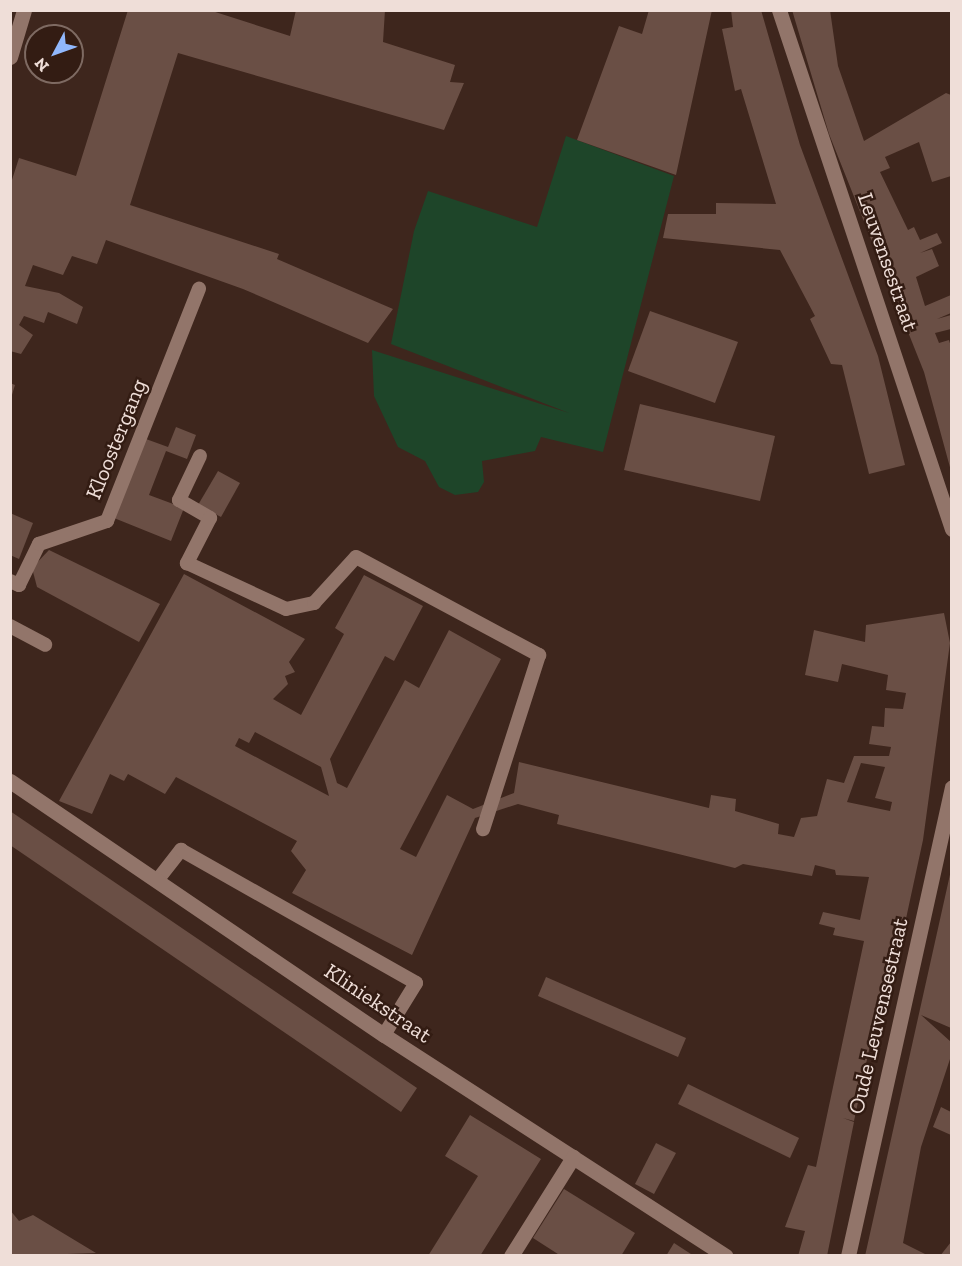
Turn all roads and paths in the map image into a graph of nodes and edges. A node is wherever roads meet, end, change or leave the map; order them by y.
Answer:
1 (24, 10) edge
2 (779, 10) edge
3 (10, 57) edge
4 (199, 288) dead end
5 (200, 456) dead end
6 (951, 529) edge
7 (10, 581) edge
8 (10, 626) edge
9 (45, 645) dead end
10 (10, 781) edge
11 (951, 787) edge
12 (483, 829) dead end
13 (159, 878) junction
14 (384, 1035) junction
15 (573, 1157) junction
16 (511, 1256) edge
17 (726, 1256) edge
18 (848, 1256) edge

1 - 3 street
2 - 6 street, Leuvensestraat
4 - 7 lane, Kloostergang
5 - 12 lane
8 - 9 lane
10 - 13 street, Kliniekstraat
11 - 18 street, Oude Leuvensestraat
13 - 14 street, Kliniekstraat
13 - 14 lane
14 - 15 street, Kliniekstraat
15 - 16 street
15 - 17 street, Kliniekstraat

